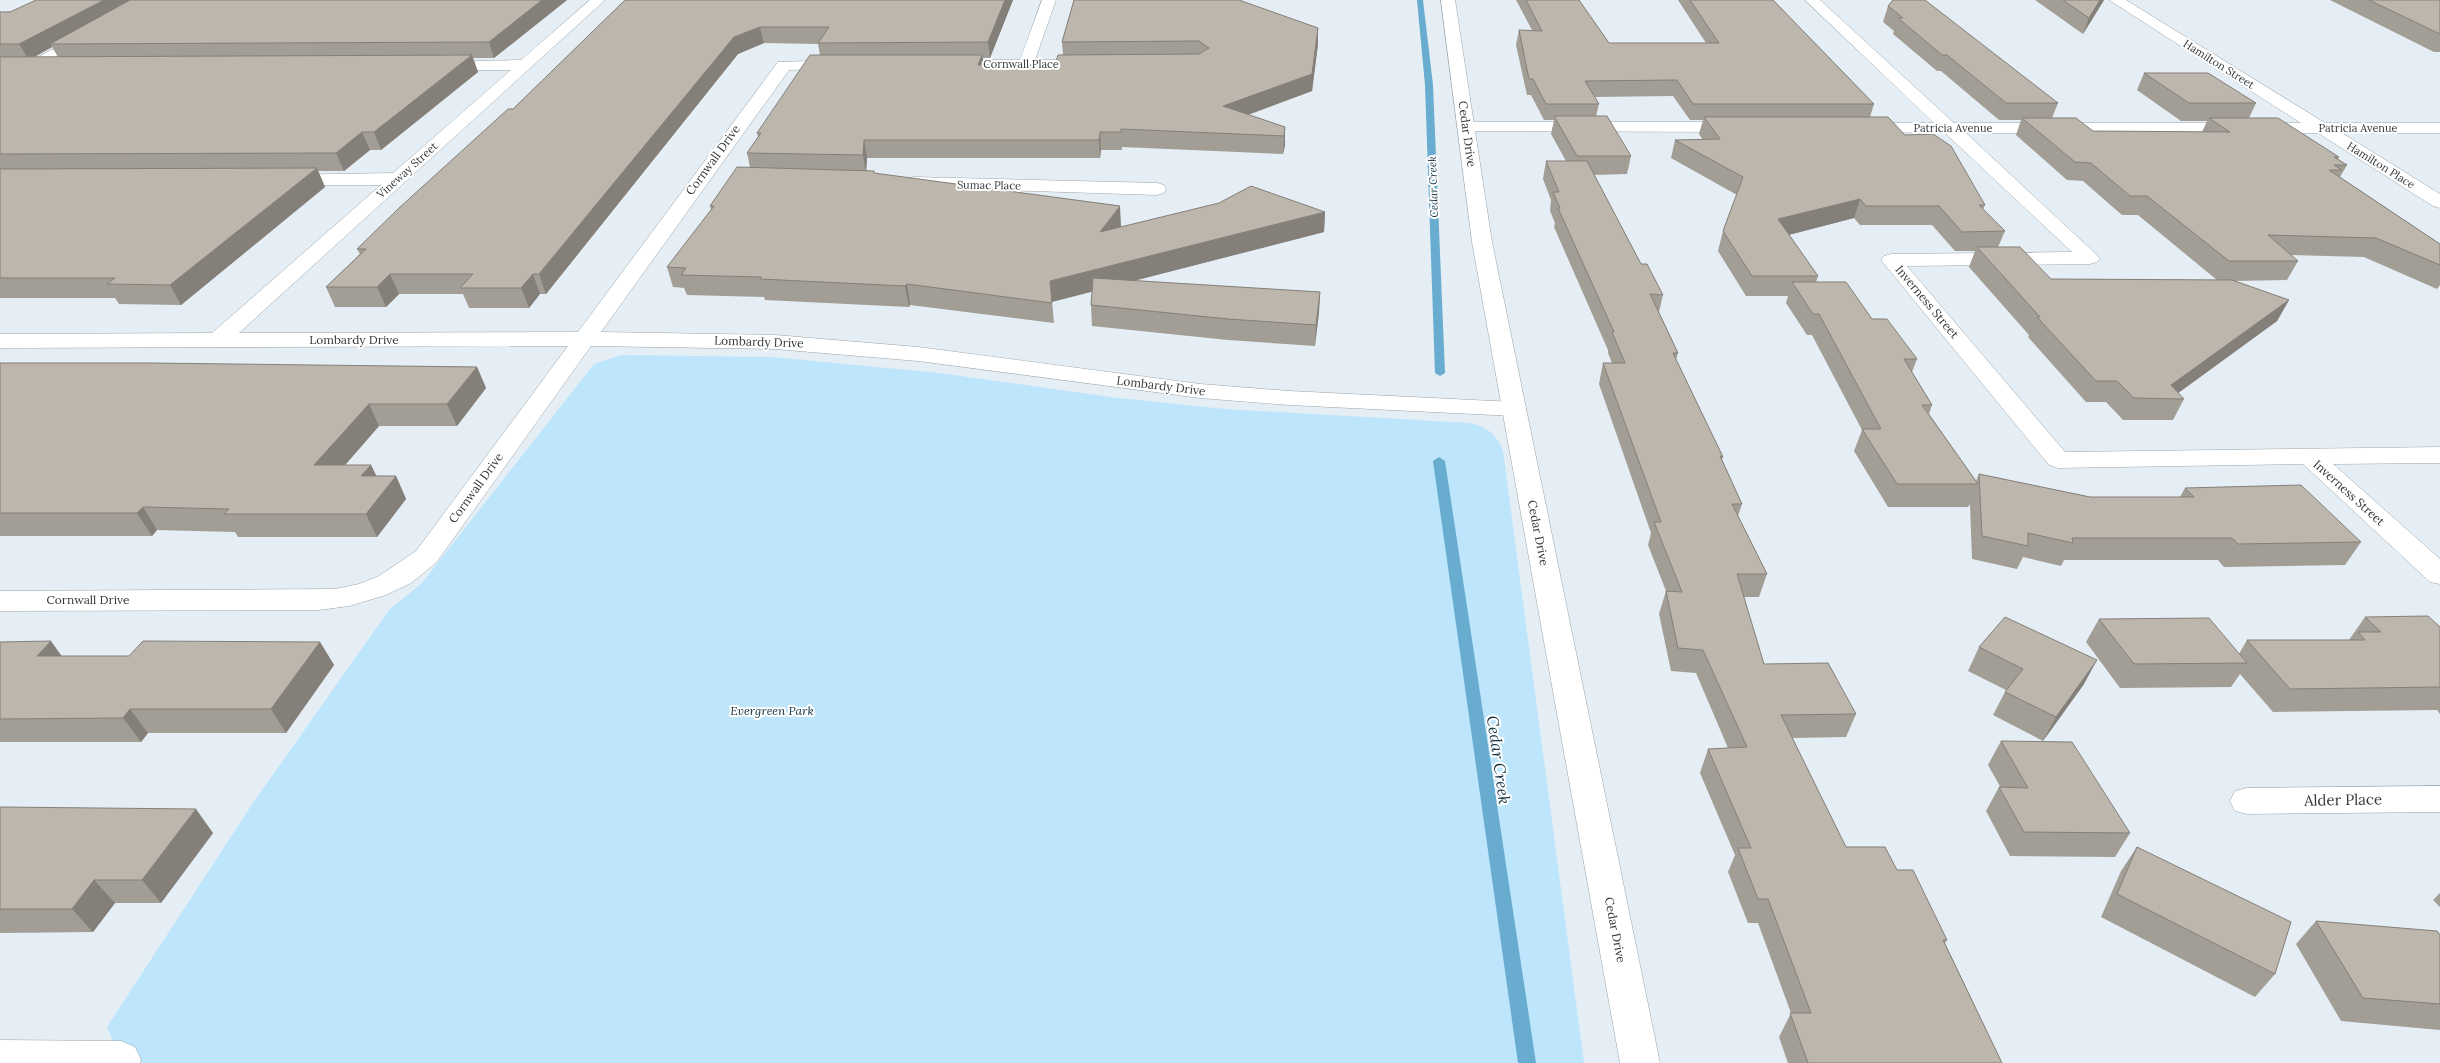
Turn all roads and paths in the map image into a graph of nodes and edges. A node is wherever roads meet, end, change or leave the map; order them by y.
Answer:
1 (156, 0) edge
2 (598, 0) edge
3 (1049, 0) edge
4 (1448, 0) edge
5 (1812, 0) edge
6 (2116, 0) edge
7 (1026, 64) junction
8 (1112, 64) edge
9 (417, 65) edge
10 (525, 65) junction
11 (851, 65) edge
12 (929, 65) edge
13 (61, 67) edge
14 (1466, 127) junction
15 (1754, 127) edge
16 (1842, 128) edge
17 (1949, 128) junction
18 (2323, 128) junction
19 (2440, 128) edge
20 (268, 179) edge
21 (396, 179) junction
22 (899, 182) edge
23 (1157, 189) dead end
24 (2440, 202) edge
25 (585, 339) junction
26 (0, 341) edge
27 (217, 341) junction
28 (1514, 408) junction
29 (2440, 455) edge
30 (2310, 457) junction
31 (2440, 575) edge
32 (0, 601) edge
33 (2440, 799) edge
34 (2247, 801) dead end
35 (0, 1059) edge
36 (119, 1063) edge
37 (1640, 1063) edge

1 - 13 street
2 - 10 street, Vineway Street
3 - 7 street
4 - 14 street, Cedar Drive
5 - 17 street, Inverness Street
6 - 18 street, Hamilton Street
7 - 8 street, Cornwall Place
7 - 12 street, Cornwall Place
9 - 10 street
10 - 21 street, Vineway Street
11 - 25 street, Cornwall Drive
14 - 15 street
14 - 28 street, Cedar Drive
16 - 17 street, Patricia Avenue
17 - 18 street, Patricia Avenue
17 - 30 street, Inverness Street
18 - 19 street, Patricia Avenue
18 - 24 street, Hamilton Place
20 - 21 street
21 - 27 street, Vineway Street
22 - 23 street, Sumac Place
25 - 27 street, Lombardy Drive
25 - 28 street, Lombardy Drive
25 - 32 street, Cornwall Drive
26 - 27 street, Lombardy Drive
28 - 37 street, Cedar Drive
29 - 30 street
30 - 31 street, Inverness Street
33 - 34 street, Alder Place
35 - 36 street

